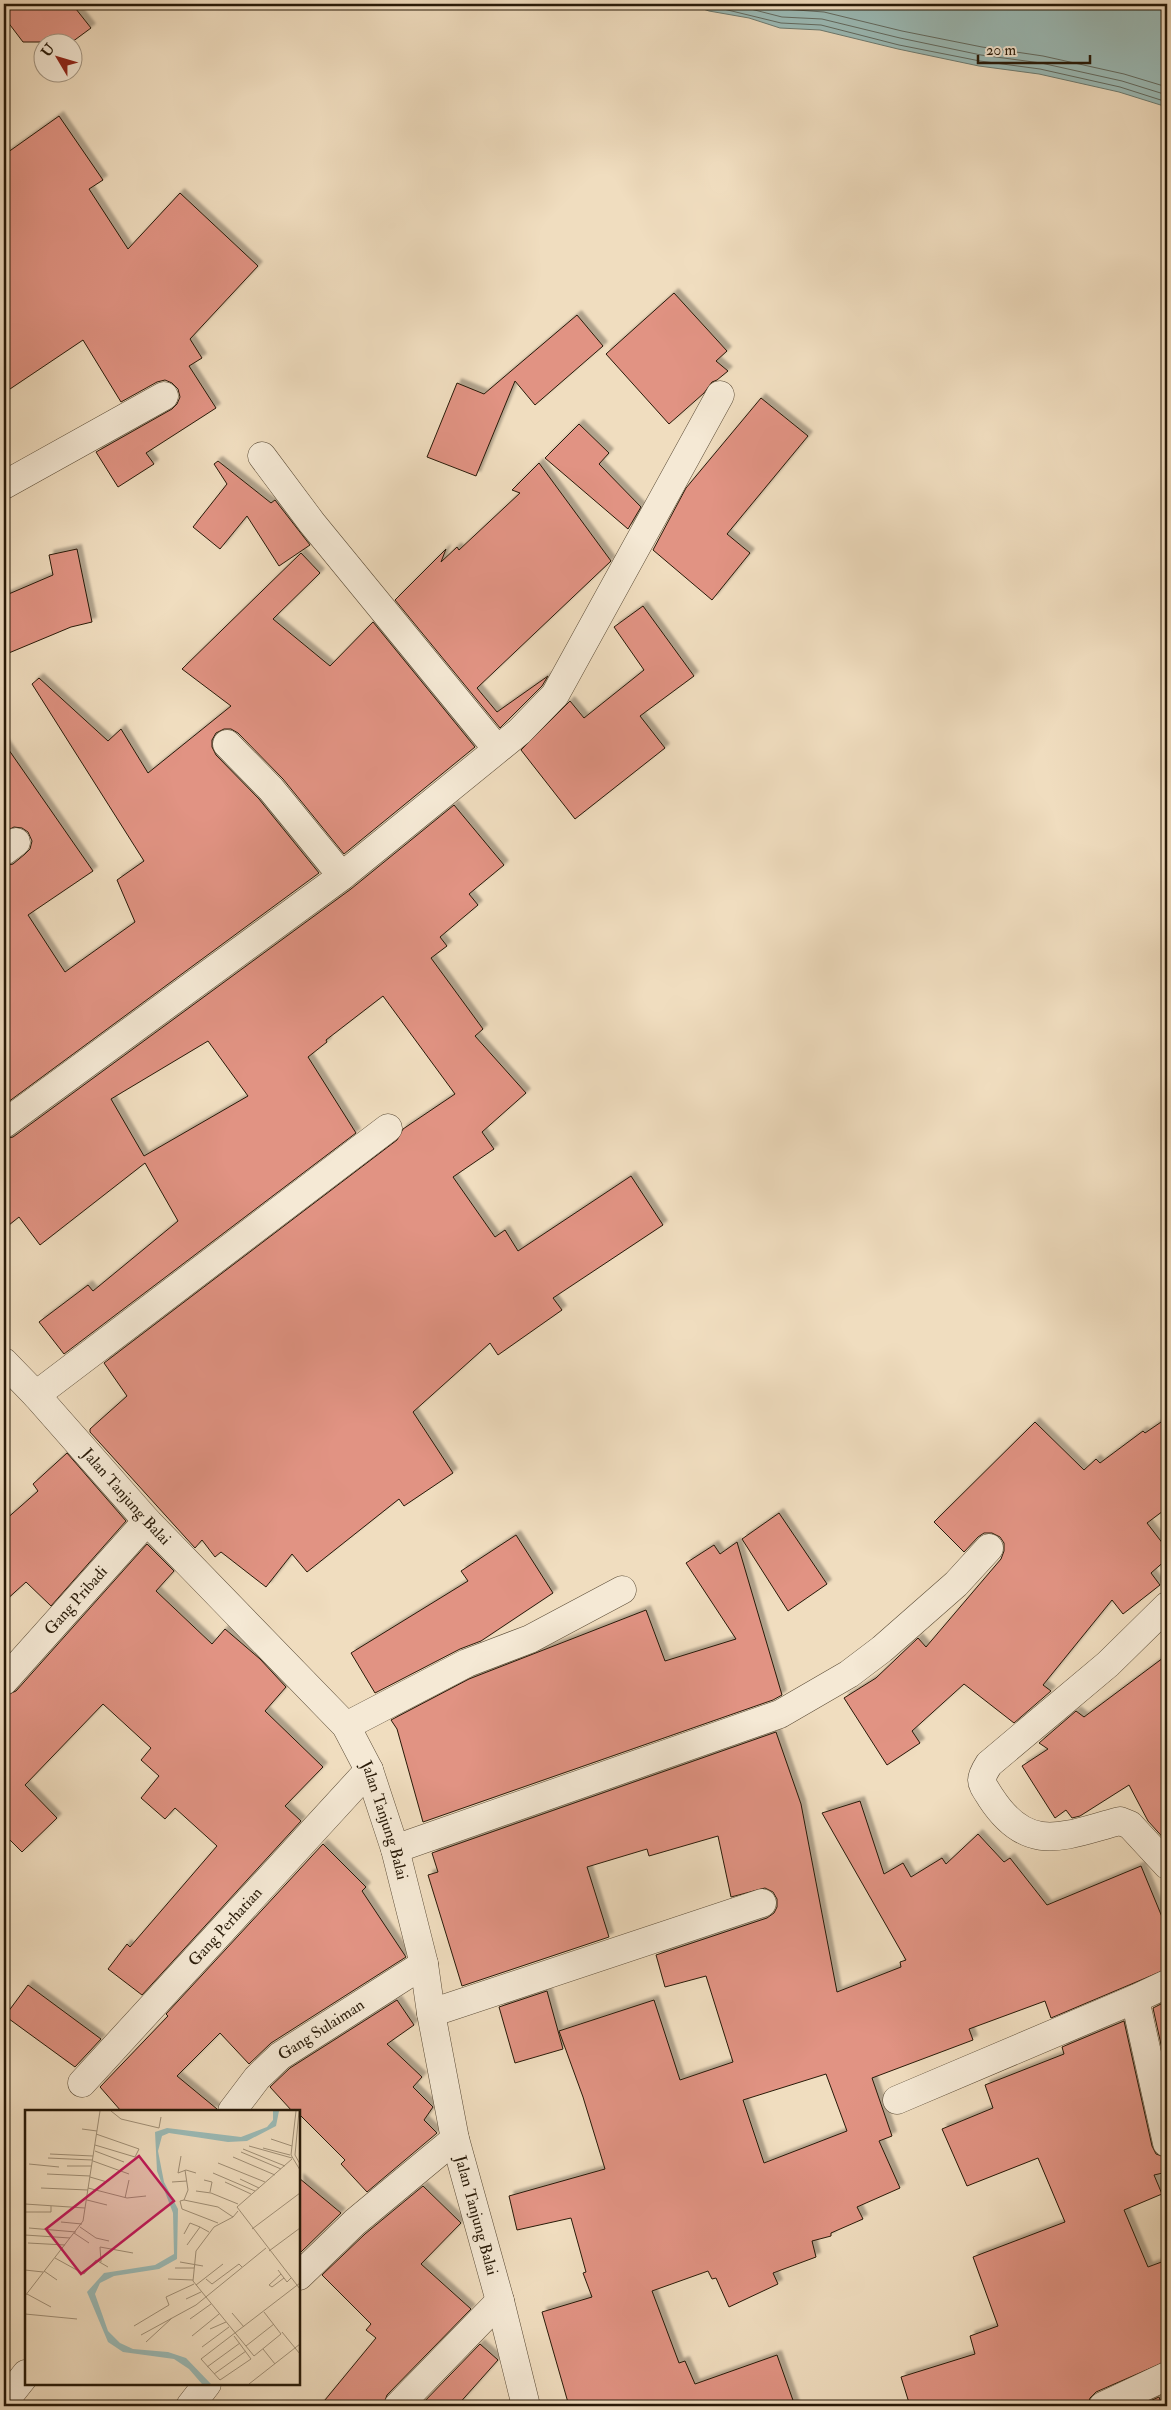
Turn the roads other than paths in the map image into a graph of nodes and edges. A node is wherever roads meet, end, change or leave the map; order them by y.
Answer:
1 (720, 395) dead end
2 (164, 396) dead end
3 (262, 456) dead end
4 (4, 485) edge
5 (227, 744) dead end
6 (497, 749) junction
7 (342, 876) junction
8 (4, 1124) edge
9 (388, 1128) dead end
10 (4, 1362) edge
11 (36, 1395) junction
12 (147, 1521) junction
13 (988, 1548) dead end
14 (622, 1590) dead end
15 (1167, 1606) edge
16 (4, 1681) edge
17 (346, 1726) junction
18 (369, 1770) junction
19 (395, 1849) junction
20 (1162, 1850) edge
21 (762, 1904) dead end
22 (424, 1964) junction
23 (1167, 1984) edge
24 (1135, 1999) junction
25 (431, 2013) junction
26 (82, 2083) dead end
27 (897, 2100) dead end
28 (233, 2110) edge
29 (455, 2139) junction
30 (1167, 2143) edge
31 (300, 2275) edge
32 (500, 2301) junction
33 (25, 2375) edge
34 (1167, 2376) edge
35 (206, 2385) edge
36 (4, 2402) edge
37 (190, 2406) edge
38 (398, 2406) edge
39 (526, 2406) edge
40 (1103, 2406) edge

1 - 6 street
2 - 4 street
3 - 6 street
5 - 7 street
6 - 7 street
7 - 8 street
9 - 11 street
10 - 11 street, Jalan Tanjung Balai
11 - 12 street, Jalan Tanjung Balai
12 - 16 street, Gang Pribadi
12 - 17 street, Jalan Tanjung Balai
13 - 19 street
14 - 17 street
15 - 20 street
17 - 18 street, Jalan Tanjung Balai
18 - 19 street, Jalan Tanjung Balai
18 - 26 street, Gang Perhatian
19 - 22 street, Jalan Tanjung Balai
21 - 25 street
22 - 25 street, Jalan Tanjung Balai
22 - 28 street, Gang Sulaiman
23 - 24 street
24 - 27 street
24 - 30 street
25 - 29 street, Jalan Tanjung Balai
29 - 31 street
29 - 32 street, Jalan Tanjung Balai
32 - 38 street
32 - 39 street, Jalan Tanjung Balai
33 - 36 street
34 - 40 street
35 - 37 street

